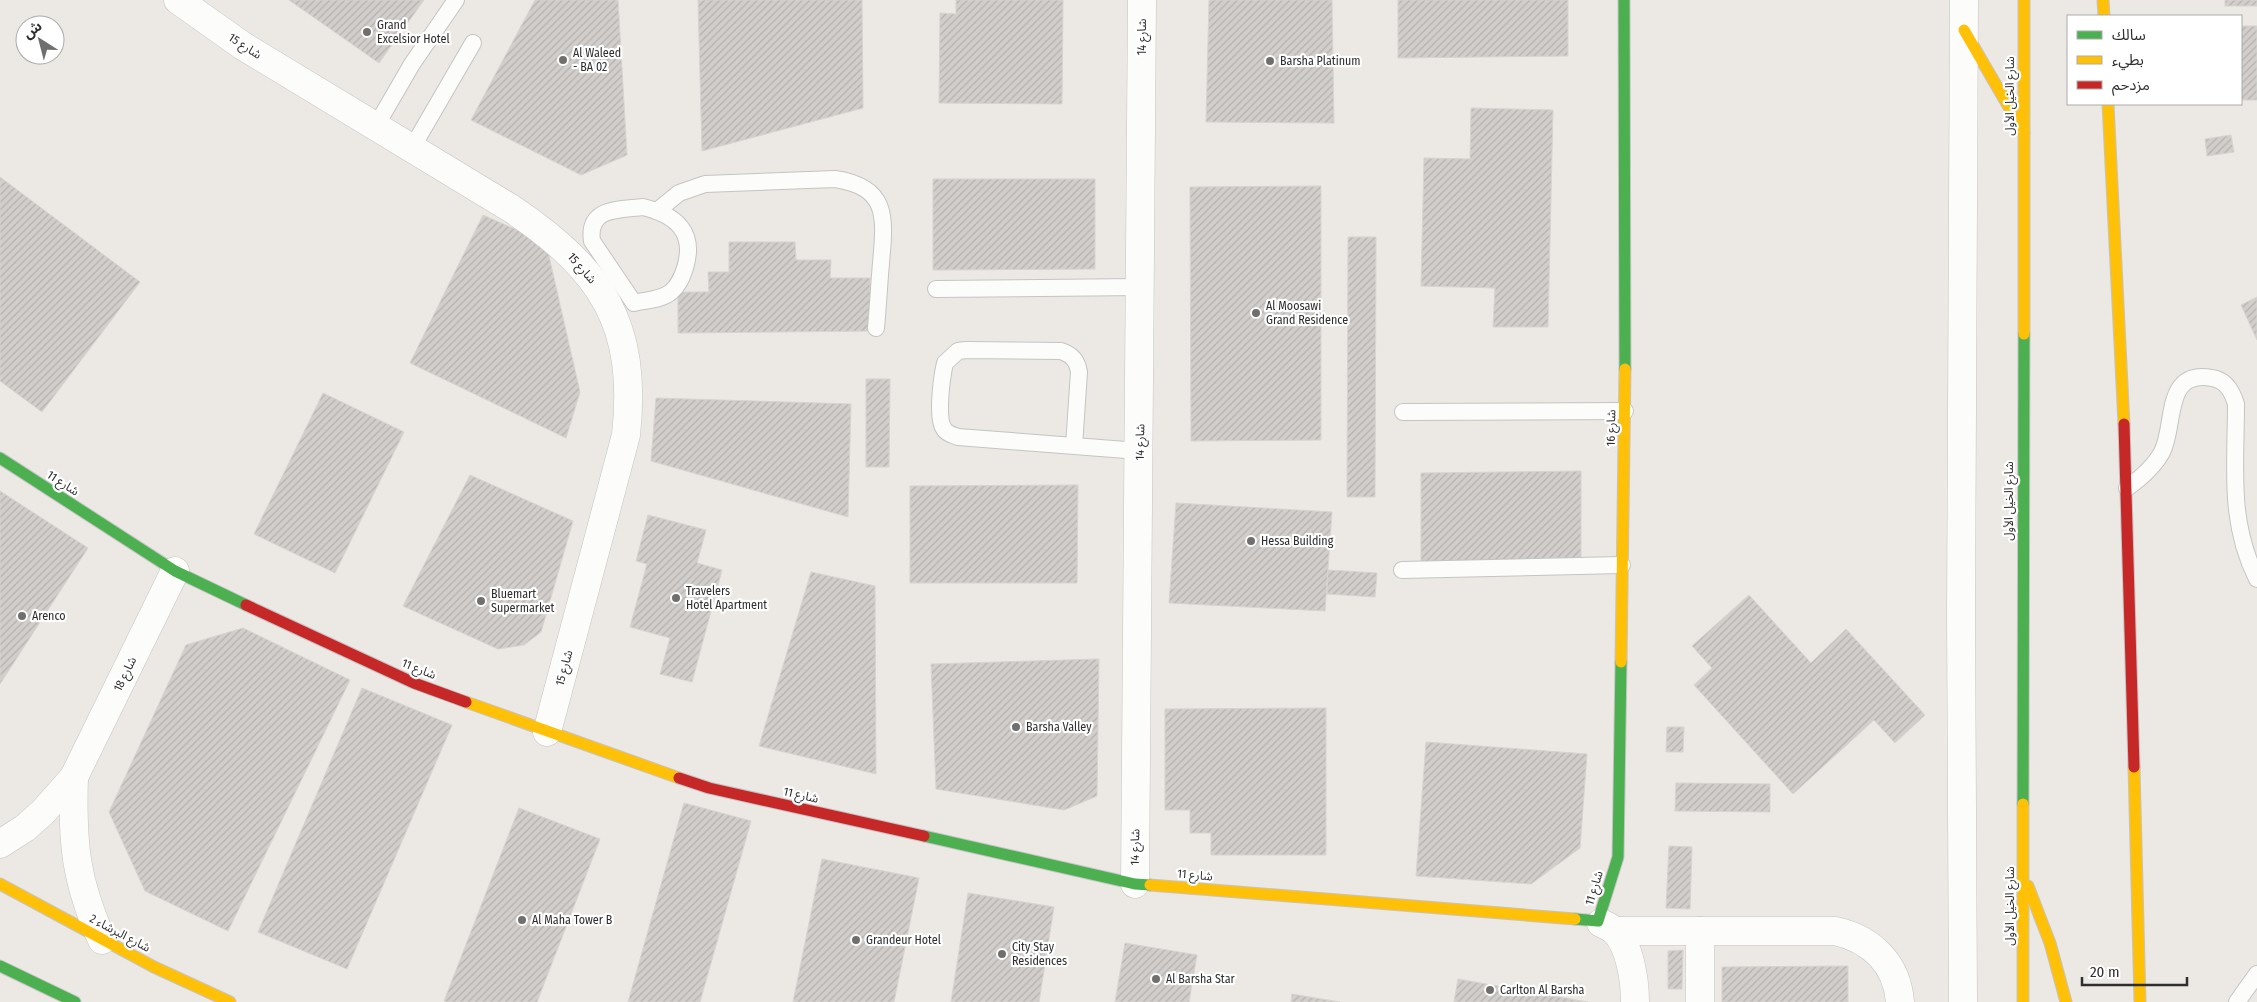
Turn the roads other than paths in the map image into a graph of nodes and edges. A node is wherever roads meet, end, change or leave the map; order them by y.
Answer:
1 (178, 0) edge
2 (456, 0) edge
3 (1142, 0) edge
4 (1624, 0) edge
5 (1964, 0) edge
6 (2024, 0) edge
7 (2103, 0) edge
8 (2104, 15) edge
9 (1964, 30) junction
10 (473, 43) dead end
11 (2108, 105) edge
12 (376, 126) junction
13 (2024, 133) junction
14 (412, 148) junction
15 (658, 211) junction
16 (1142, 287) junction
17 (936, 289) dead end
18 (622, 306) junction
19 (876, 328) dead end
20 (1625, 411) junction
21 (1403, 412) dead end
22 (1074, 446) junction
23 (1140, 451) junction
24 (0, 458) edge
25 (2128, 488) junction
26 (1622, 565) junction
27 (1402, 570) dead end
28 (175, 571) junction
29 (2257, 579) edge
30 (547, 732) junction
31 (74, 777) junction
32 (0, 844) edge
33 (1618, 857) joint
34 (2024, 875) junction
35 (0, 884) edge
36 (1135, 884) junction
37 (1607, 926) junction
38 (1700, 931) junction
39 (102, 940) junction
40 (0, 966) edge
41 (2257, 974) edge
42 (75, 1002) edge
43 (230, 1002) edge
44 (1635, 1002) edge
45 (1700, 1002) edge
46 (1900, 1002) edge
47 (1963, 1002) edge
48 (2023, 1002) edge
49 (2066, 1002) edge
50 (2140, 1002) edge
51 (2237, 1002) edge

1 - 12 street, شارع 15
2 - 12 lane
3 - 16 street, شارع 14
4 - 20 street, شارع 16
5 - 9 street
6 - 13 street, شارع الخيل الأول
7 - 8 street
9 - 13 street
9 - 47 street
10 - 14 lane
11 - 25 street
12 - 14 street, شارع 15
13 - 34 street, شارع الخيل الأول
14 - 18 street, شارع 15
15 - 18 lane
15 - 18 lane
15 - 19 lane
16 - 17 lane
16 - 23 street, شارع 14
18 - 30 street, شارع 15
20 - 21 lane
20 - 26 street, شارع 16
22 - 22 lane
22 - 23 lane
23 - 36 street, شارع 14
24 - 28 street, شارع 11
25 - 29 lane
25 - 50 street
26 - 27 lane
26 - 33 street, شارع 16
28 - 30 street, شارع 11
28 - 31 street, شارع 18
30 - 36 street, شارع 11
31 - 32 street, شارع 18
31 - 39 street, شارع 18
33 - 37 street, شارع 11
34 - 48 street, شارع الخيل الأول
34 - 49 street
35 - 39 street, شارع البرشاء 2
36 - 37 street, شارع 11
37 - 38 street
37 - 44 street
38 - 45 street
38 - 46 street
39 - 43 street, شارع البرشاء 2
40 - 42 street
41 - 51 lane

